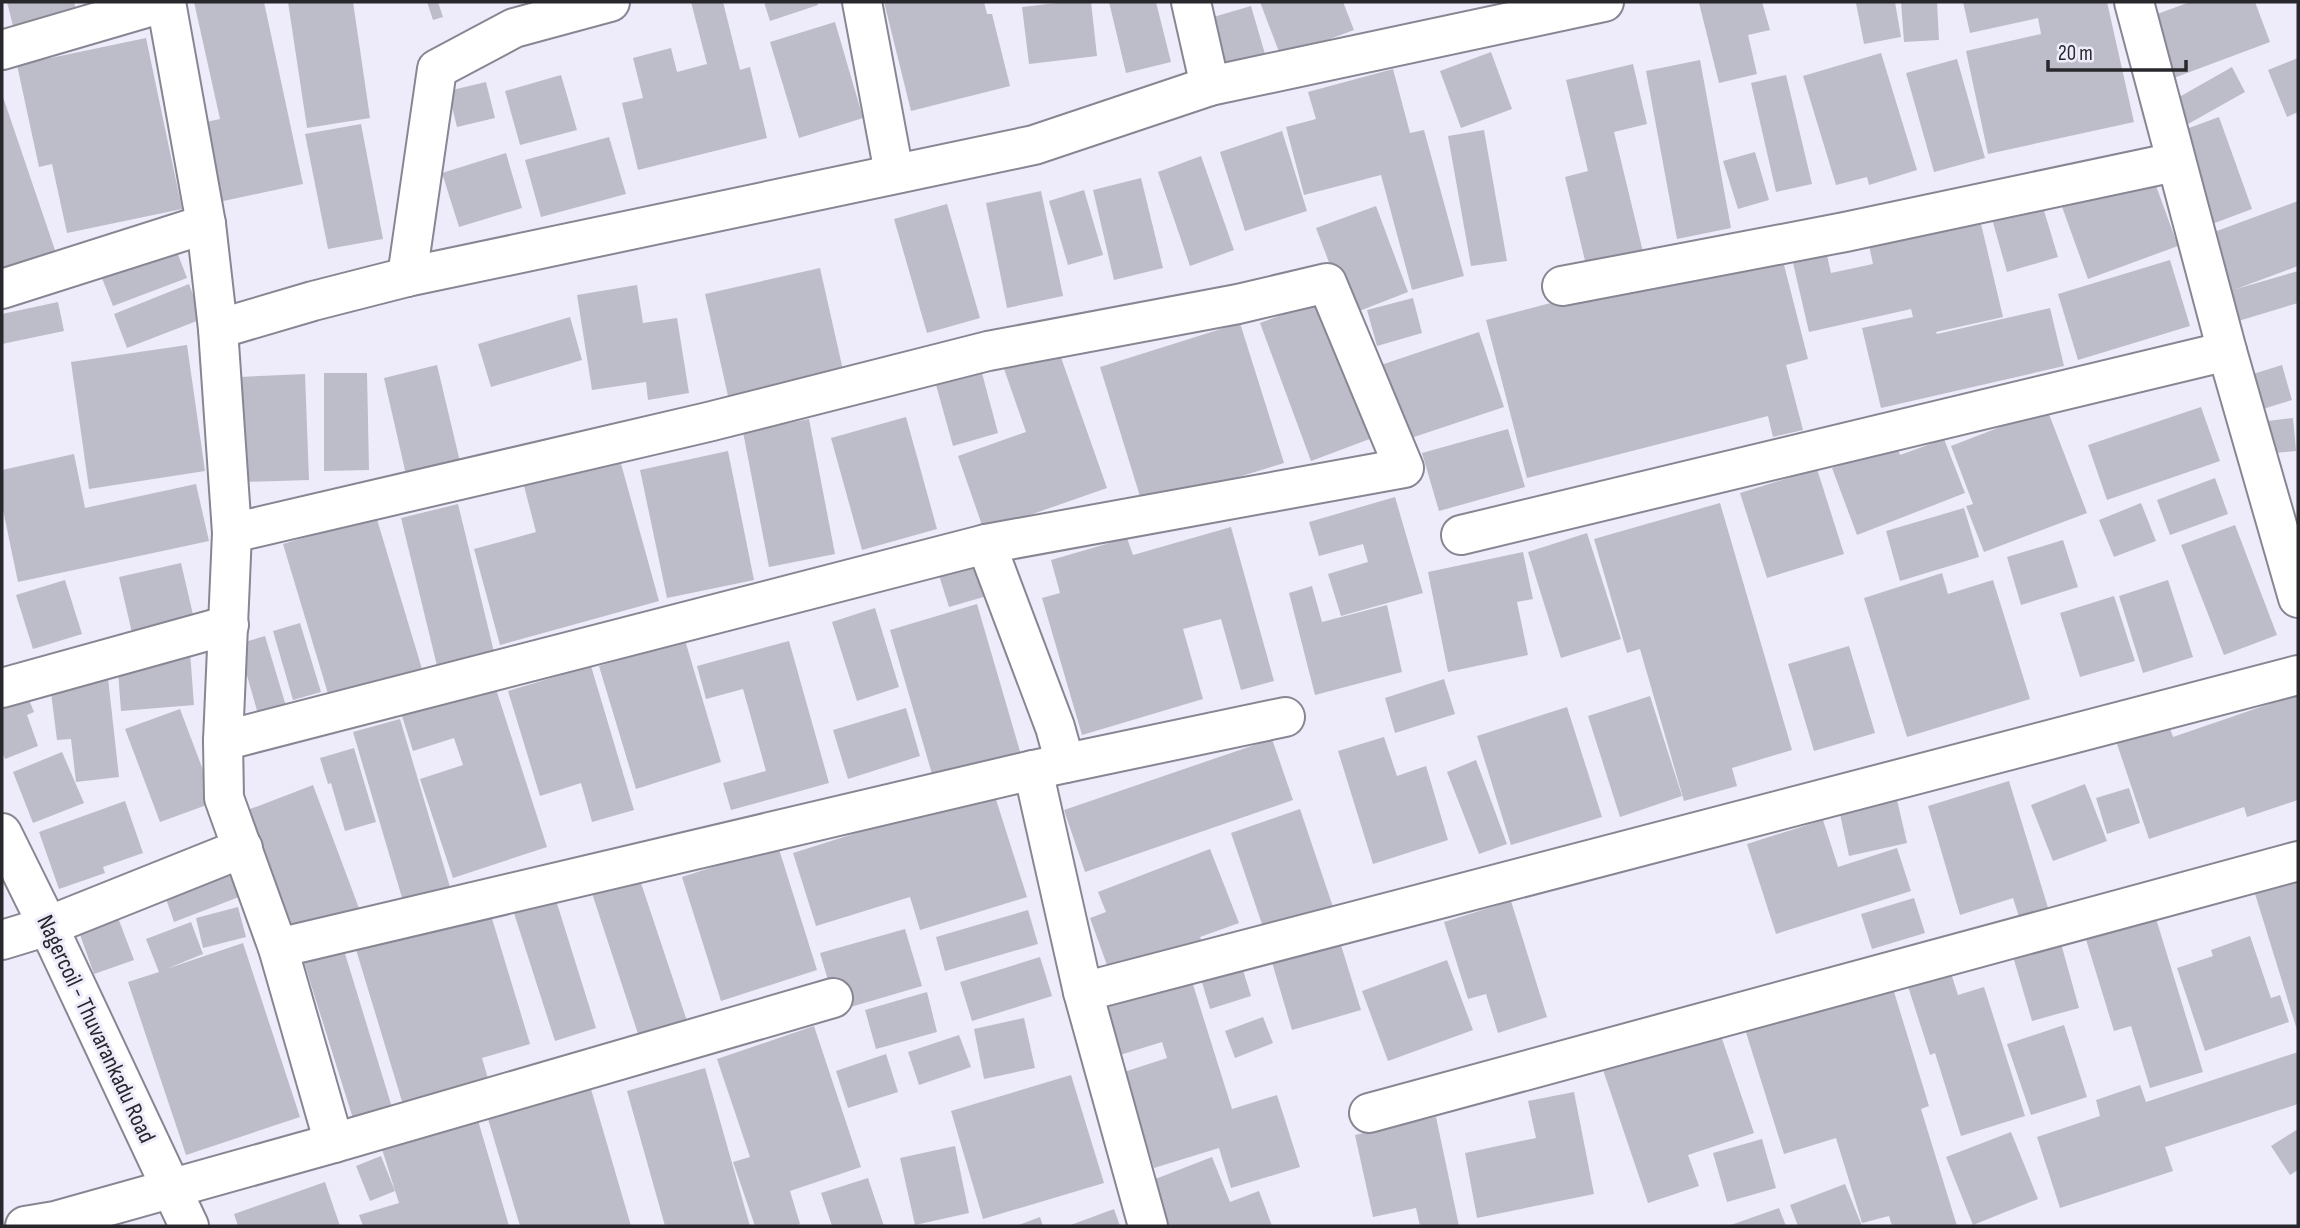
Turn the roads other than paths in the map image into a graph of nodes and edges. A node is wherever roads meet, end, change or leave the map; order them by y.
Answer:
1 (166, 2) edge
2 (610, 2) edge
3 (862, 2) edge
4 (1191, 2) edge
5 (1604, 2) edge
6 (2136, 2) edge
7 (2, 50) edge
8 (1210, 86) junction
9 (2175, 162) junction
10 (894, 173) junction
11 (206, 224) junction
12 (407, 276) junction
13 (1562, 286) dead end
14 (2, 289) edge
15 (218, 329) junction
16 (2227, 351) junction
17 (232, 533) junction
18 (1461, 535) dead end
19 (986, 544) junction
20 (2298, 598) edge
21 (229, 625) junction
22 (2298, 675) edge
23 (2, 688) edge
24 (1285, 717) dead end
25 (223, 741) junction
26 (1049, 766) junction
27 (243, 848) junction
28 (6, 853) edge
29 (2298, 861) edge
30 (48, 926) junction
31 (2, 940) edge
32 (278, 948) junction
33 (1083, 992) junction
34 (833, 998) dead end
35 (1369, 1113) dead end
36 (334, 1143) junction
37 (171, 1189) junction
38 (25, 1226) edge
39 (189, 1226) edge
40 (1148, 1226) edge

1 - 7 street
1 - 11 street
2 - 12 street
3 - 10 street
4 - 8 street
5 - 8 street
6 - 9 street
8 - 10 street
9 - 13 street
9 - 16 street
10 - 12 street
11 - 14 street
11 - 15 street
12 - 15 street
15 - 17 street
16 - 18 street
16 - 20 street
17 - 19 street
17 - 21 street
19 - 25 street
19 - 26 street
21 - 23 street
21 - 25 street
22 - 33 street
24 - 26 street
25 - 27 street
26 - 32 street
26 - 33 street
27 - 30 street
27 - 32 street
28 - 30 street, Nagercoil - Thuvarankadu Road
29 - 35 street
30 - 31 street
30 - 37 street, Nagercoil - Thuvarankadu Road
32 - 36 street
33 - 40 street
34 - 36 street
36 - 37 street
37 - 38 street
37 - 39 street, Nagercoil - Thuvarankadu Road

